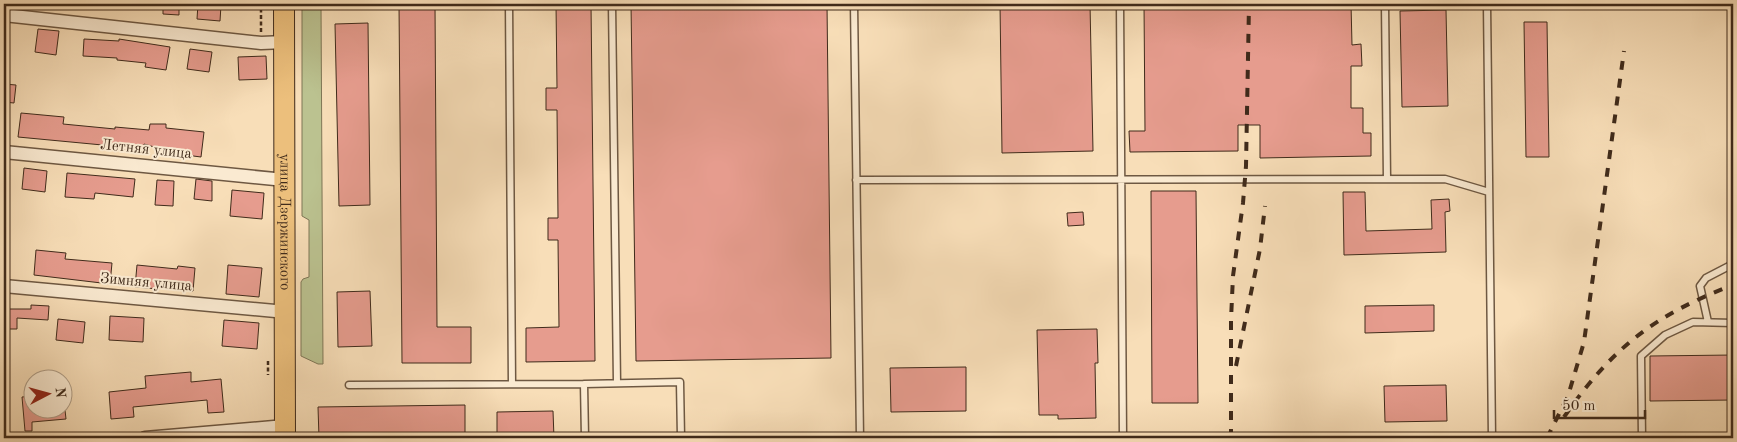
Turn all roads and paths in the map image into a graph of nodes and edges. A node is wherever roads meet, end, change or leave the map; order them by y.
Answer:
1 (284, 4) edge
2 (509, 4) edge
3 (612, 4) edge
4 (854, 4) edge
5 (1120, 4) edge
6 (1386, 4) edge
7 (1487, 4) edge
8 (4, 15) edge
9 (285, 42) junction
10 (4, 152) edge
11 (1388, 179) junction
12 (285, 180) junction
13 (856, 180) junction
14 (1121, 180) junction
15 (1489, 192) junction
16 (1733, 264) edge
17 (4, 286) edge
18 (286, 312) junction
19 (1708, 322) junction
20 (1733, 323) edge
21 (617, 383) junction
22 (512, 384) junction
23 (584, 384) junction
24 (349, 385) dead end
25 (285, 432) edge
26 (145, 438) edge
27 (585, 438) edge
28 (681, 438) edge
29 (860, 438) edge
30 (1124, 438) edge
31 (1492, 438) edge
32 (1642, 438) edge

1 - 9 highway, улица Дзержинского
2 - 22 lane
3 - 21 lane
4 - 13 lane
5 - 14 lane
6 - 11 lane
7 - 15 lane
8 - 9 street
9 - 12 highway, улица Дзержинского
10 - 12 street, Летняя улица
11 - 14 lane
11 - 15 lane
12 - 18 highway, улица Дзержинского
13 - 14 lane
13 - 29 lane
14 - 30 lane
15 - 31 lane
16 - 19 lane
17 - 18 street, Зимняя улица
18 - 25 highway, улица Дзержинского
19 - 20 lane
19 - 32 lane
21 - 23 lane
21 - 28 lane
22 - 23 lane
22 - 24 lane
23 - 27 lane
25 - 26 street

